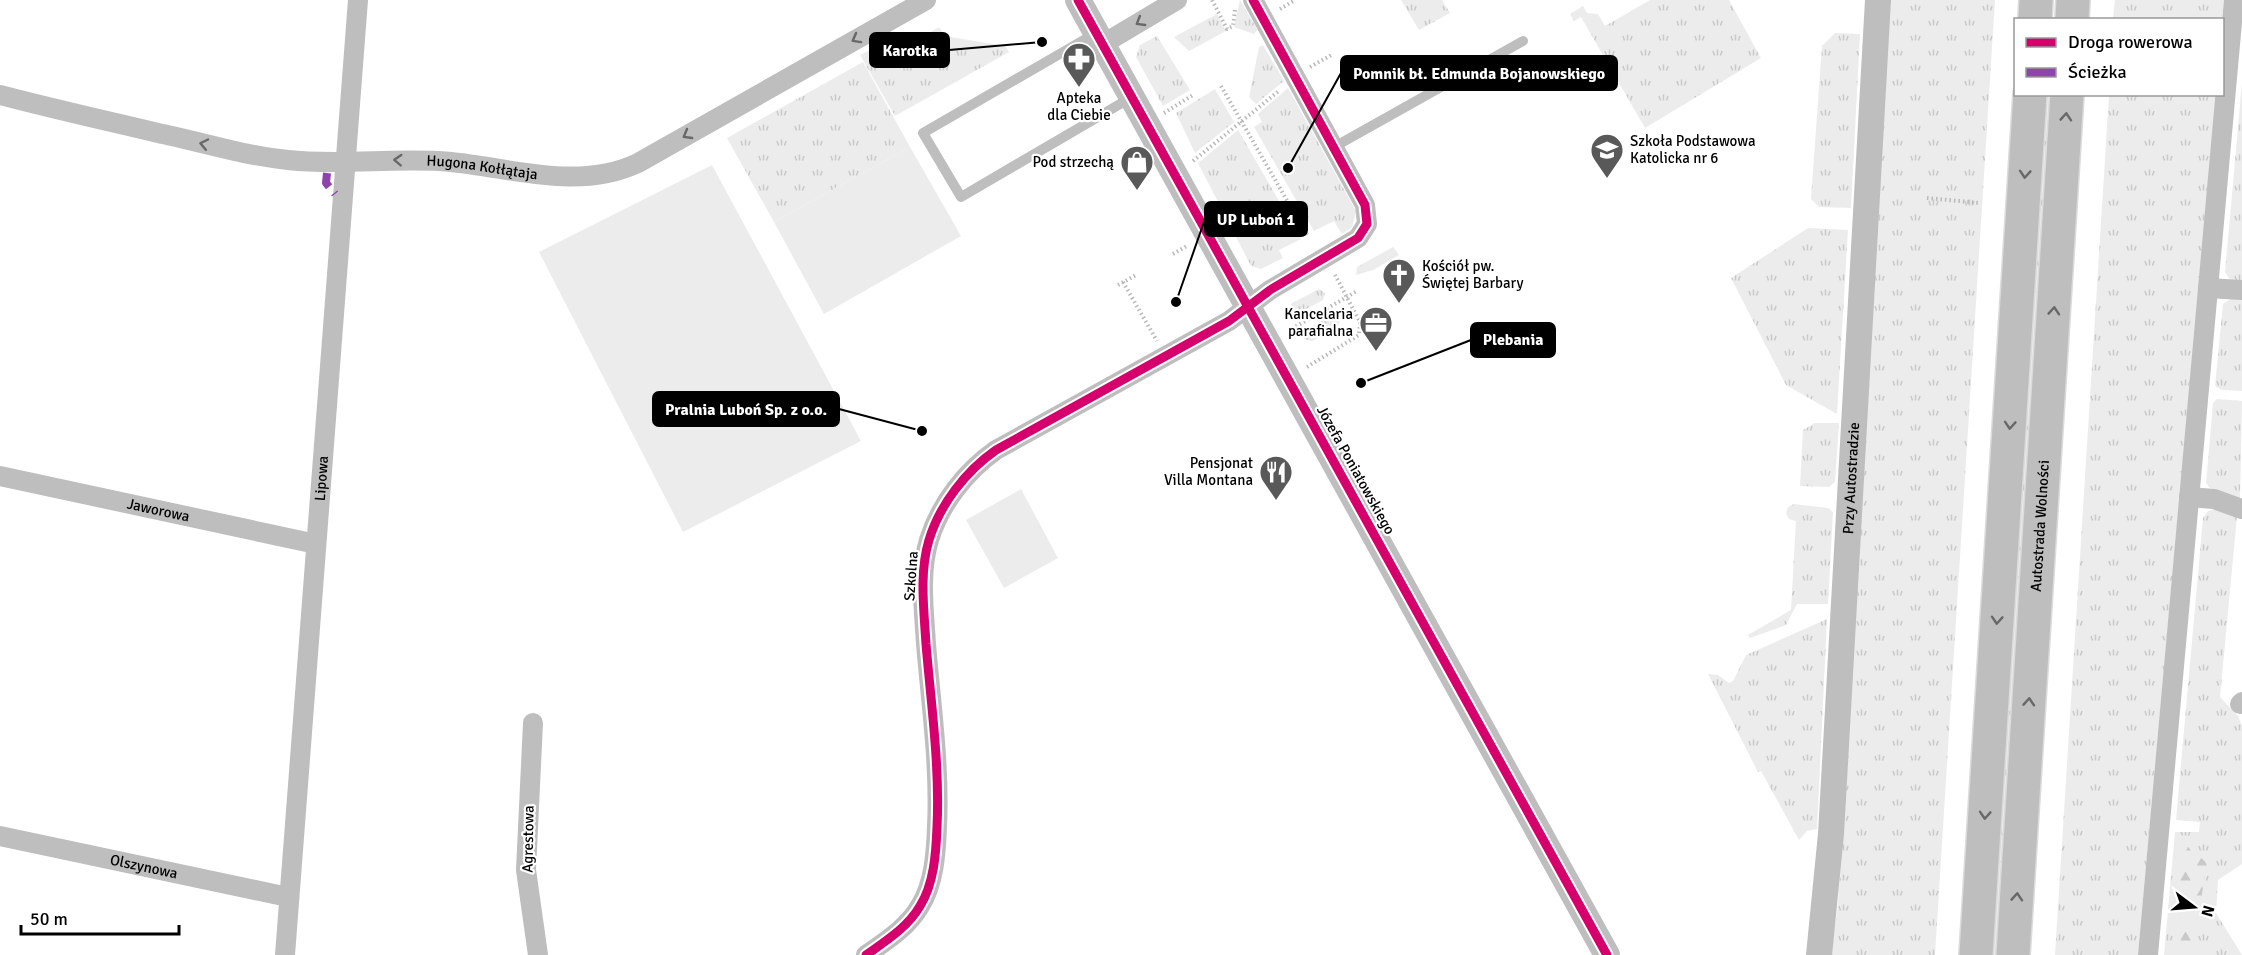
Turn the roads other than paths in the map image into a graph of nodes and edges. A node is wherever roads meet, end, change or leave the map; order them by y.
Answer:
1 (358, 0) edge
2 (926, 0) edge
3 (1078, 0) edge
4 (1177, 0) edge
5 (1253, 0) edge
6 (1878, 0) edge
7 (2036, 0) edge
8 (2073, 0) edge
9 (2234, 0) edge
10 (2035, 18) edge
11 (2072, 18) edge
12 (1100, 38) junction
13 (1523, 42) dead end
14 (0, 95) edge
15 (1132, 96) junction
16 (2030, 96) edge
17 (2067, 96) edge
18 (1334, 147) junction
19 (346, 161) junction
20 (2208, 288) junction
21 (2242, 290) edge
22 (1249, 306) junction
23 (0, 476) edge
24 (2189, 497) junction
25 (2242, 509) edge
26 (316, 544) junction
27 (533, 723) dead end
28 (0, 836) edge
29 (288, 897) junction
30 (285, 955) edge
31 (538, 955) edge
32 (867, 955) edge
33 (1607, 955) edge
34 (1819, 955) edge
35 (1976, 955) edge
36 (2013, 955) edge
37 (2148, 955) edge

1 - 19 street, Lipowa
2 -> 19 street, Hugona Kołłątaja
3 - 12 street, Józefa Poniatowskiego
4 -> 12 street
5 - 18 street
6 - 34 street, Przy Autostradzie
7 - 10 highway
8 - 11 highway
9 - 20 street
12 - 15 street, Józefa Poniatowskiego
12 - 15 lane
13 - 18 lane
19 -> 14 street, Hugona Kołłątaja
15 - 22 street, Józefa Poniatowskiego
16 -> 35 highway
36 -> 17 highway, Autostrada Wolności
18 - 22 street, Szkolna
19 - 26 street, Lipowa
20 - 21 street
20 - 24 street
22 - 32 street, Szkolna
22 - 33 street, Józefa Poniatowskiego
23 - 26 street, Jaworowa
24 - 25 street
24 - 37 street
26 - 29 street, Lipowa
27 - 31 street, Agrestowa
28 - 29 street, Olszynowa
29 - 30 street, Lipowa

